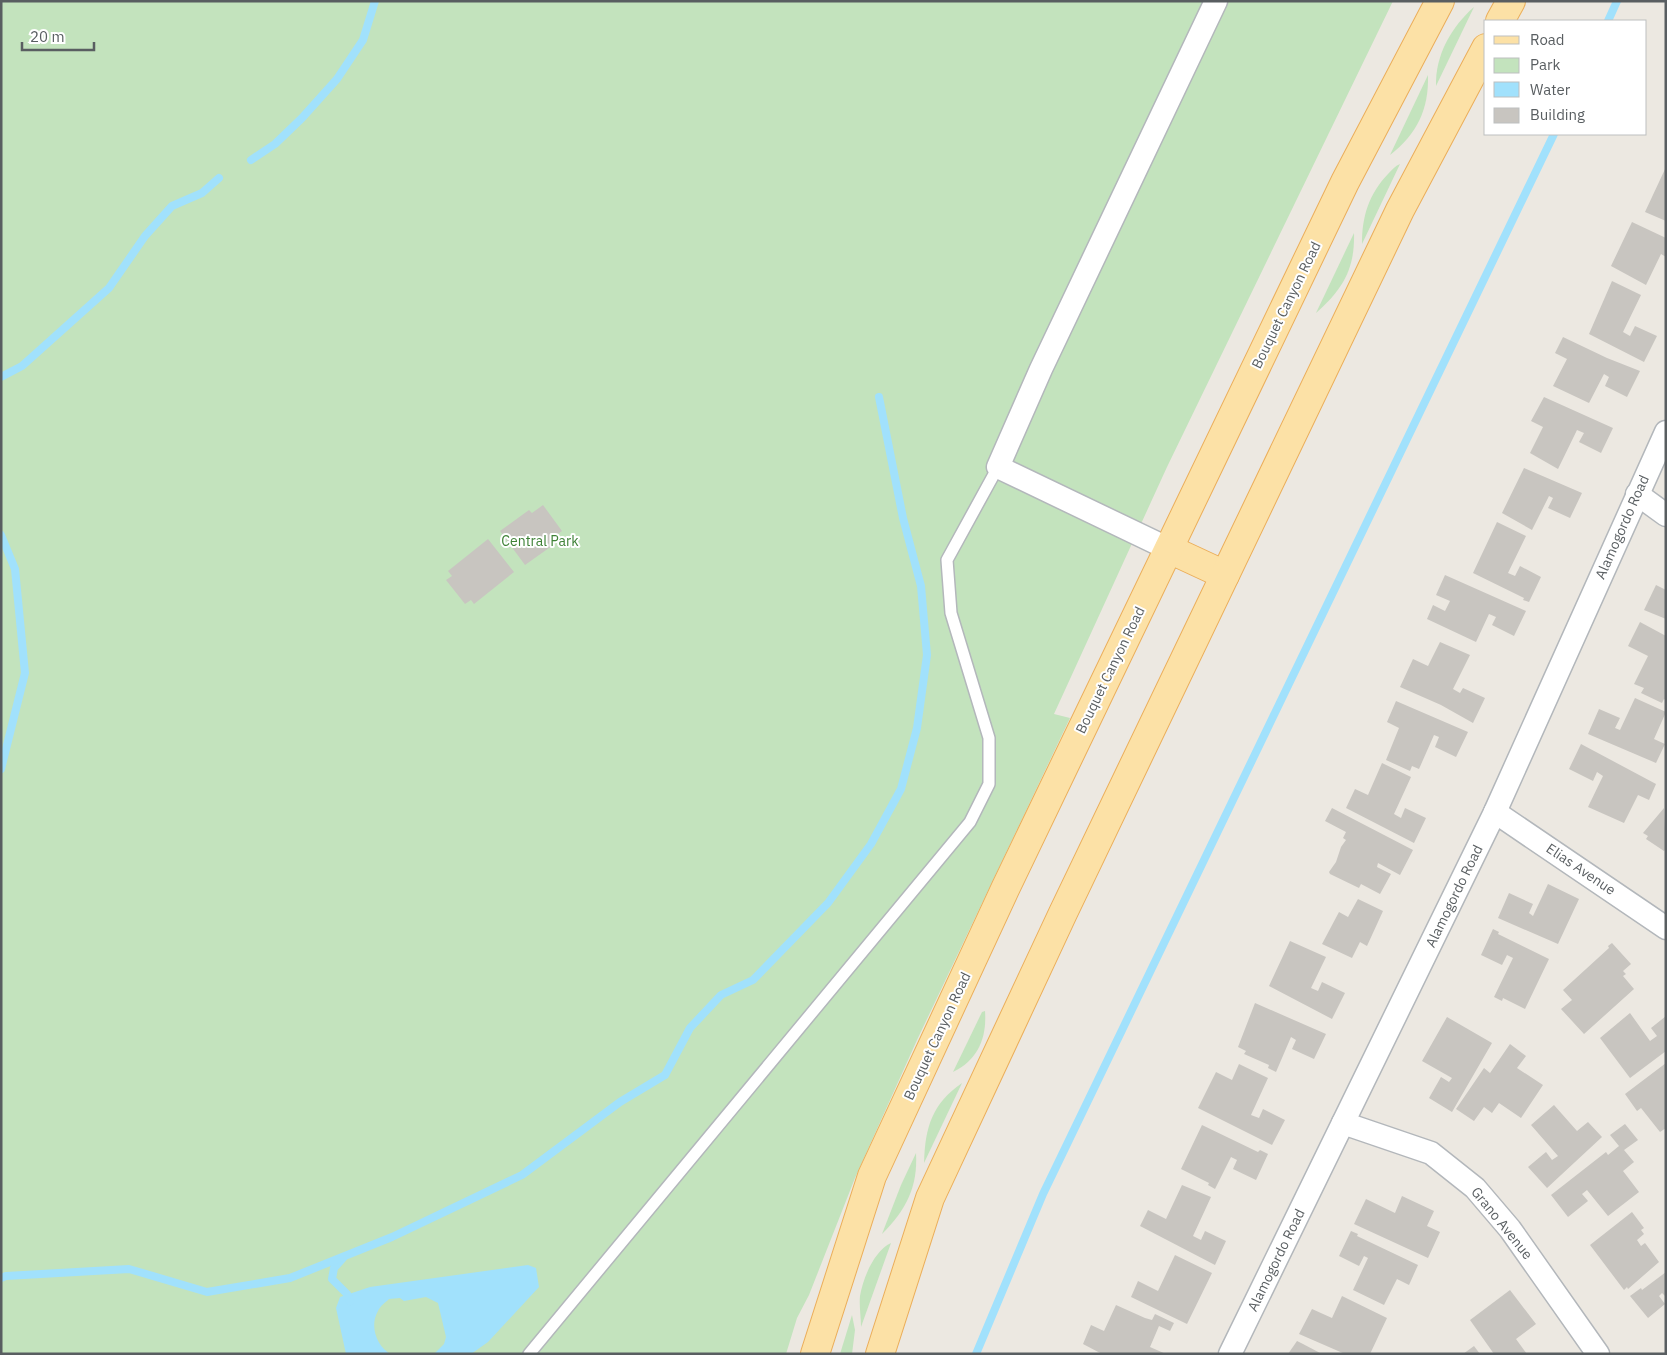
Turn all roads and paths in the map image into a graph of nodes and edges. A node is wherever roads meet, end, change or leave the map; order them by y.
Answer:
1 (1216, 1) edge
2 (1440, 1) edge
3 (1510, 1) edge
4 (1500, 20) edge
5 (1484, 52) edge
6 (1666, 432) edge
7 (998, 467) junction
8 (1637, 494) junction
9 (1666, 515) edge
10 (1169, 549) junction
11 (1225, 576) junction
12 (1495, 812) junction
13 (1666, 928) edge
14 (1344, 1123) junction
15 (529, 1354) edge
16 (815, 1354) edge
17 (880, 1354) edge
18 (1230, 1354) edge
19 (1598, 1354) edge

1 - 7 street
2 - 10 main road, Bouquet Canyon Road
3 - 4 main road
5 - 11 main road
6 - 8 street, Alamogordo Road
7 - 10 street
7 - 15 lane
8 - 9 street
8 - 12 street, Alamogordo Road
10 - 11 main road
10 - 16 main road, Bouquet Canyon Road
11 - 17 main road
12 - 13 street, Elias Avenue
12 - 14 street, Alamogordo Road
14 - 18 street, Alamogordo Road
14 - 19 street, Grano Avenue

